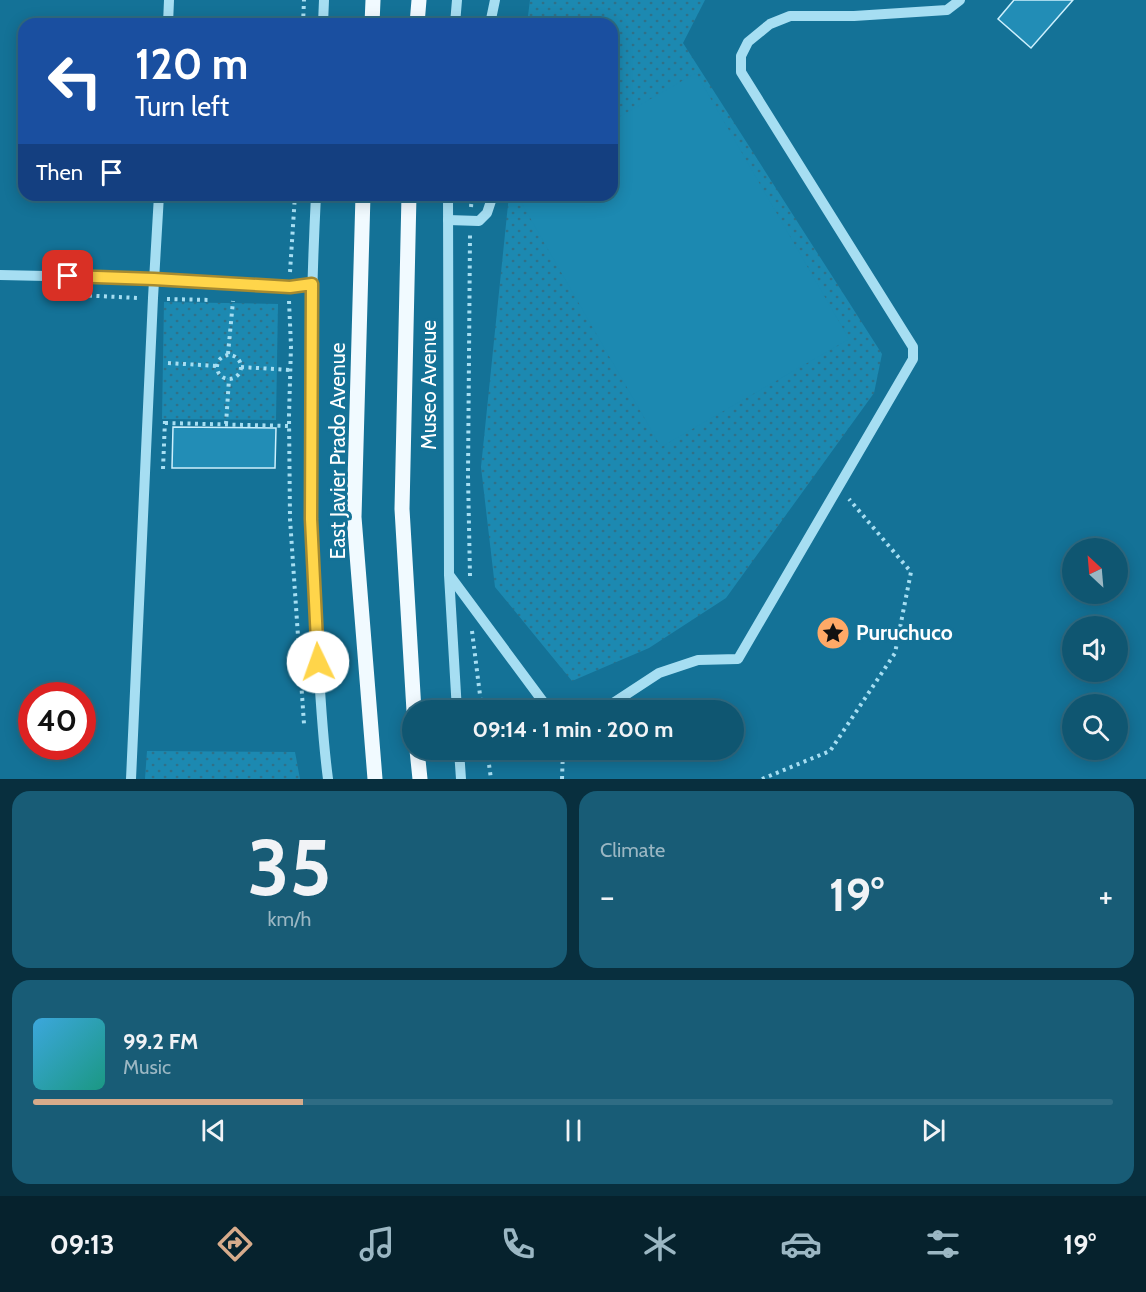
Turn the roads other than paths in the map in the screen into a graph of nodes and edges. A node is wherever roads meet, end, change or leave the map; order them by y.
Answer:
1 (169, 0) edge
2 (324, 0) edge
3 (373, 0) edge
4 (419, 0) edge
5 (457, 0) edge
6 (495, 0) edge
7 (960, 0) edge
8 (168, 18) edge
9 (323, 18) edge
10 (372, 18) edge
11 (418, 18) edge
12 (456, 18) edge
13 (491, 18) edge
14 (159, 201) edge
15 (316, 201) edge
16 (363, 201) edge
17 (410, 201) edge
18 (448, 201) edge
19 (491, 201) edge
20 (448, 220) junction
21 (0, 275) edge
22 (154, 279) junction
23 (312, 284) junction
24 (449, 576) junction
25 (413, 700) edge
26 (456, 700) edge
27 (542, 700) edge
28 (618, 700) edge
29 (418, 760) edge
30 (460, 760) edge
31 (130, 779) edge
32 (328, 779) edge
33 (375, 779) edge
34 (420, 779) edge
35 (461, 779) edge

1 - 8 street
2 - 9 street
3 - 10 main road
4 - 11 main road
5 - 12 street
6 - 13 street
7 - 28 street
14 - 22 street
15 - 23 street
16 - 33 main road, East Javier Prado Avenue
17 - 25 main road
18 - 20 street, Museo Avenue
19 - 20 street
20 - 24 street, Museo Avenue
21 - 22 street
22 - 23 street
22 - 31 street
23 - 32 street
24 - 26 street, Museo Avenue
24 - 27 street
29 - 34 main road
30 - 35 street

